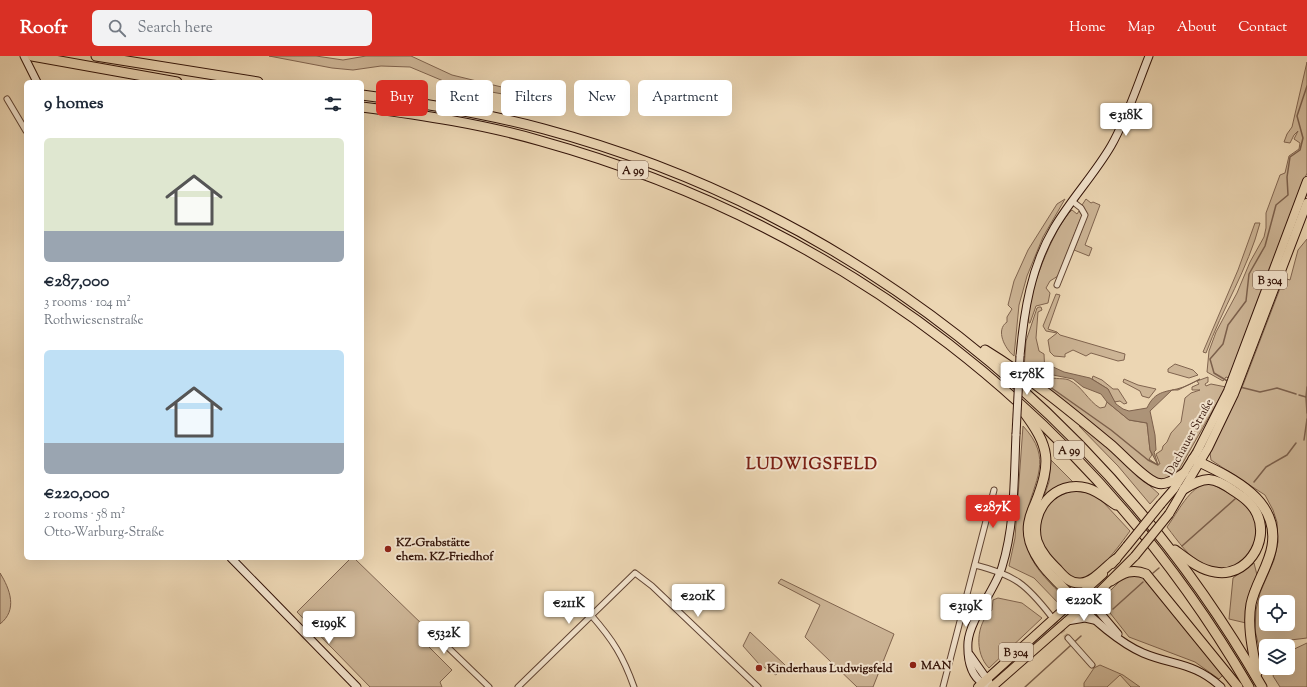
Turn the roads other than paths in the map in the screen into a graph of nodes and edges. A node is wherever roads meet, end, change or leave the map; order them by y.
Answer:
1 (24, 56) edge
2 (32, 56) edge
3 (96, 56) edge
4 (1149, 56) edge
5 (36, 80) edge
6 (166, 80) edge
7 (246, 80) edge
8 (364, 95) edge
9 (7, 99) dead end
10 (364, 107) edge
11 (24, 127) edge
12 (1307, 181) edge
13 (1072, 201) junction
14 (1307, 203) edge
15 (1057, 285) dead end
16 (954, 332) junction
17 (1236, 381) junction
18 (1008, 392) junction
19 (1196, 460) junction
20 (1184, 473) junction
21 (1184, 489) junction
22 (994, 490) dead end
23 (1126, 512) junction
24 (1167, 544) junction
25 (1116, 559) junction
26 (233, 560) edge
27 (975, 565) junction
28 (1000, 573) junction
29 (1110, 581) junction
30 (1076, 599) junction
31 (1090, 601) junction
32 (1082, 608) junction
33 (591, 615) junction
34 (1051, 616) tunnel mouth
35 (1067, 621) junction
36 (1098, 622) junction
37 (433, 632) dead end
38 (1068, 638) tunnel mouth
39 (1126, 643) junction
40 (1092, 665) dead end
41 (982, 683) edge
42 (1260, 684) edge
43 (357, 687) edge
44 (489, 687) edge
45 (518, 687) edge
46 (634, 687) edge
47 (758, 687) edge
48 (943, 687) edge
49 (991, 687) edge
50 (1221, 687) edge
51 (1238, 687) edge
52 (1249, 687) edge

1 - 5 street
2 - 6 highway
3 - 7 highway
4 - 13 street
8 - 16 highway, A 99
9 - 11 street
10 - 18 highway, A 99
12 - 17 main road, Dachauer Straße / B 304
13 - 15 street
13 - 28 street, bridge
14 - 17 main road, Dachauer Straße / B 304
16 - 20 highway
16 - 24 highway, A 99
17 - 19 main road, Dachauer Straße / B 304
18 - 23 highway, A 99
18 - 30 highway
19 - 20 main road, Dachauer Straße / B 304
19 - 21 main road, Dachauer Straße / B 304
19 - 42 highway
20 - 25 main road, Dachauer Straße / B 304, bridge
21 - 24 highway
21 - 29 main road, Dachauer Straße / B 304, bridge
22 - 27 street
23 - 25 highway
23 - 52 highway, A 99
24 - 42 highway, A 99
25 - 30 main road, Dachauer Straße / B 304
26 - 43 street
27 - 28 street
27 - 48 street
28 - 34 street
28 - 41 street, B 304
29 - 31 main road, Dachauer Straße / B 304
29 - 51 highway
30 - 31 street
30 - 32 street
30 - 41 main road, Dachauer Straße / B 304
31 - 32 main road, Dachauer Straße / B 304
31 - 39 street
32 - 35 main road, Dachauer Straße / B 304
32 - 36 street
33 - 45 street
33 - 46 street
33 - 47 street
35 - 36 street
35 - 49 main road, Dachauer Straße / B 304
36 - 39 street
37 - 44 street
38 - 40 street
39 - 50 street
41 - 49 street, B 304

